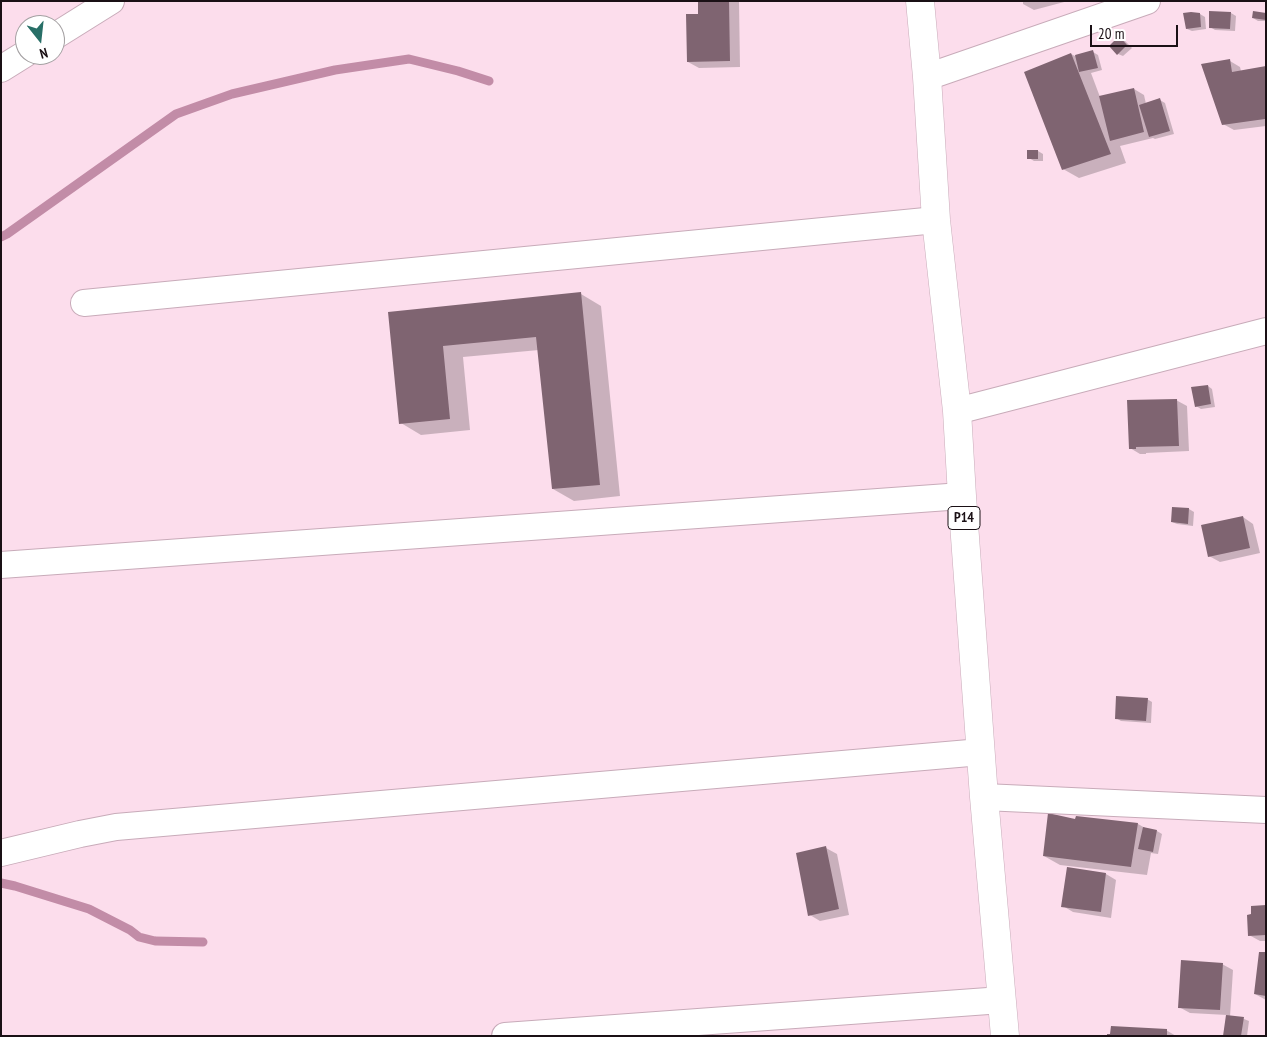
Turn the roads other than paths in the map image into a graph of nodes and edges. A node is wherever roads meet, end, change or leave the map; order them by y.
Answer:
1 (111, 1) edge
2 (920, 1) edge
3 (1147, 1) edge
4 (65, 30) edge
5 (15, 60) edge
6 (1, 69) edge
7 (927, 78) junction
8 (936, 220) junction
9 (84, 303) dead end
10 (1266, 330) edge
11 (957, 411) junction
12 (962, 496) junction
13 (1, 565) edge
14 (981, 752) junction
15 (984, 797) junction
16 (1266, 810) edge
17 (1, 853) edge
18 (1002, 1000) junction
19 (668, 1030) edge
20 (505, 1036) edge
21 (1005, 1036) edge

1 - 4 street
2 - 7 main road, P14
3 - 7 street
5 - 6 street
7 - 8 main road, P14
8 - 9 street
8 - 11 main road, P14
10 - 11 street
11 - 12 main road, P14
12 - 13 street
12 - 14 main road, P14
14 - 15 main road, P14
14 - 17 street
15 - 16 street
15 - 18 main road, P14
18 - 19 street
18 - 21 main road, P14
19 - 20 street

